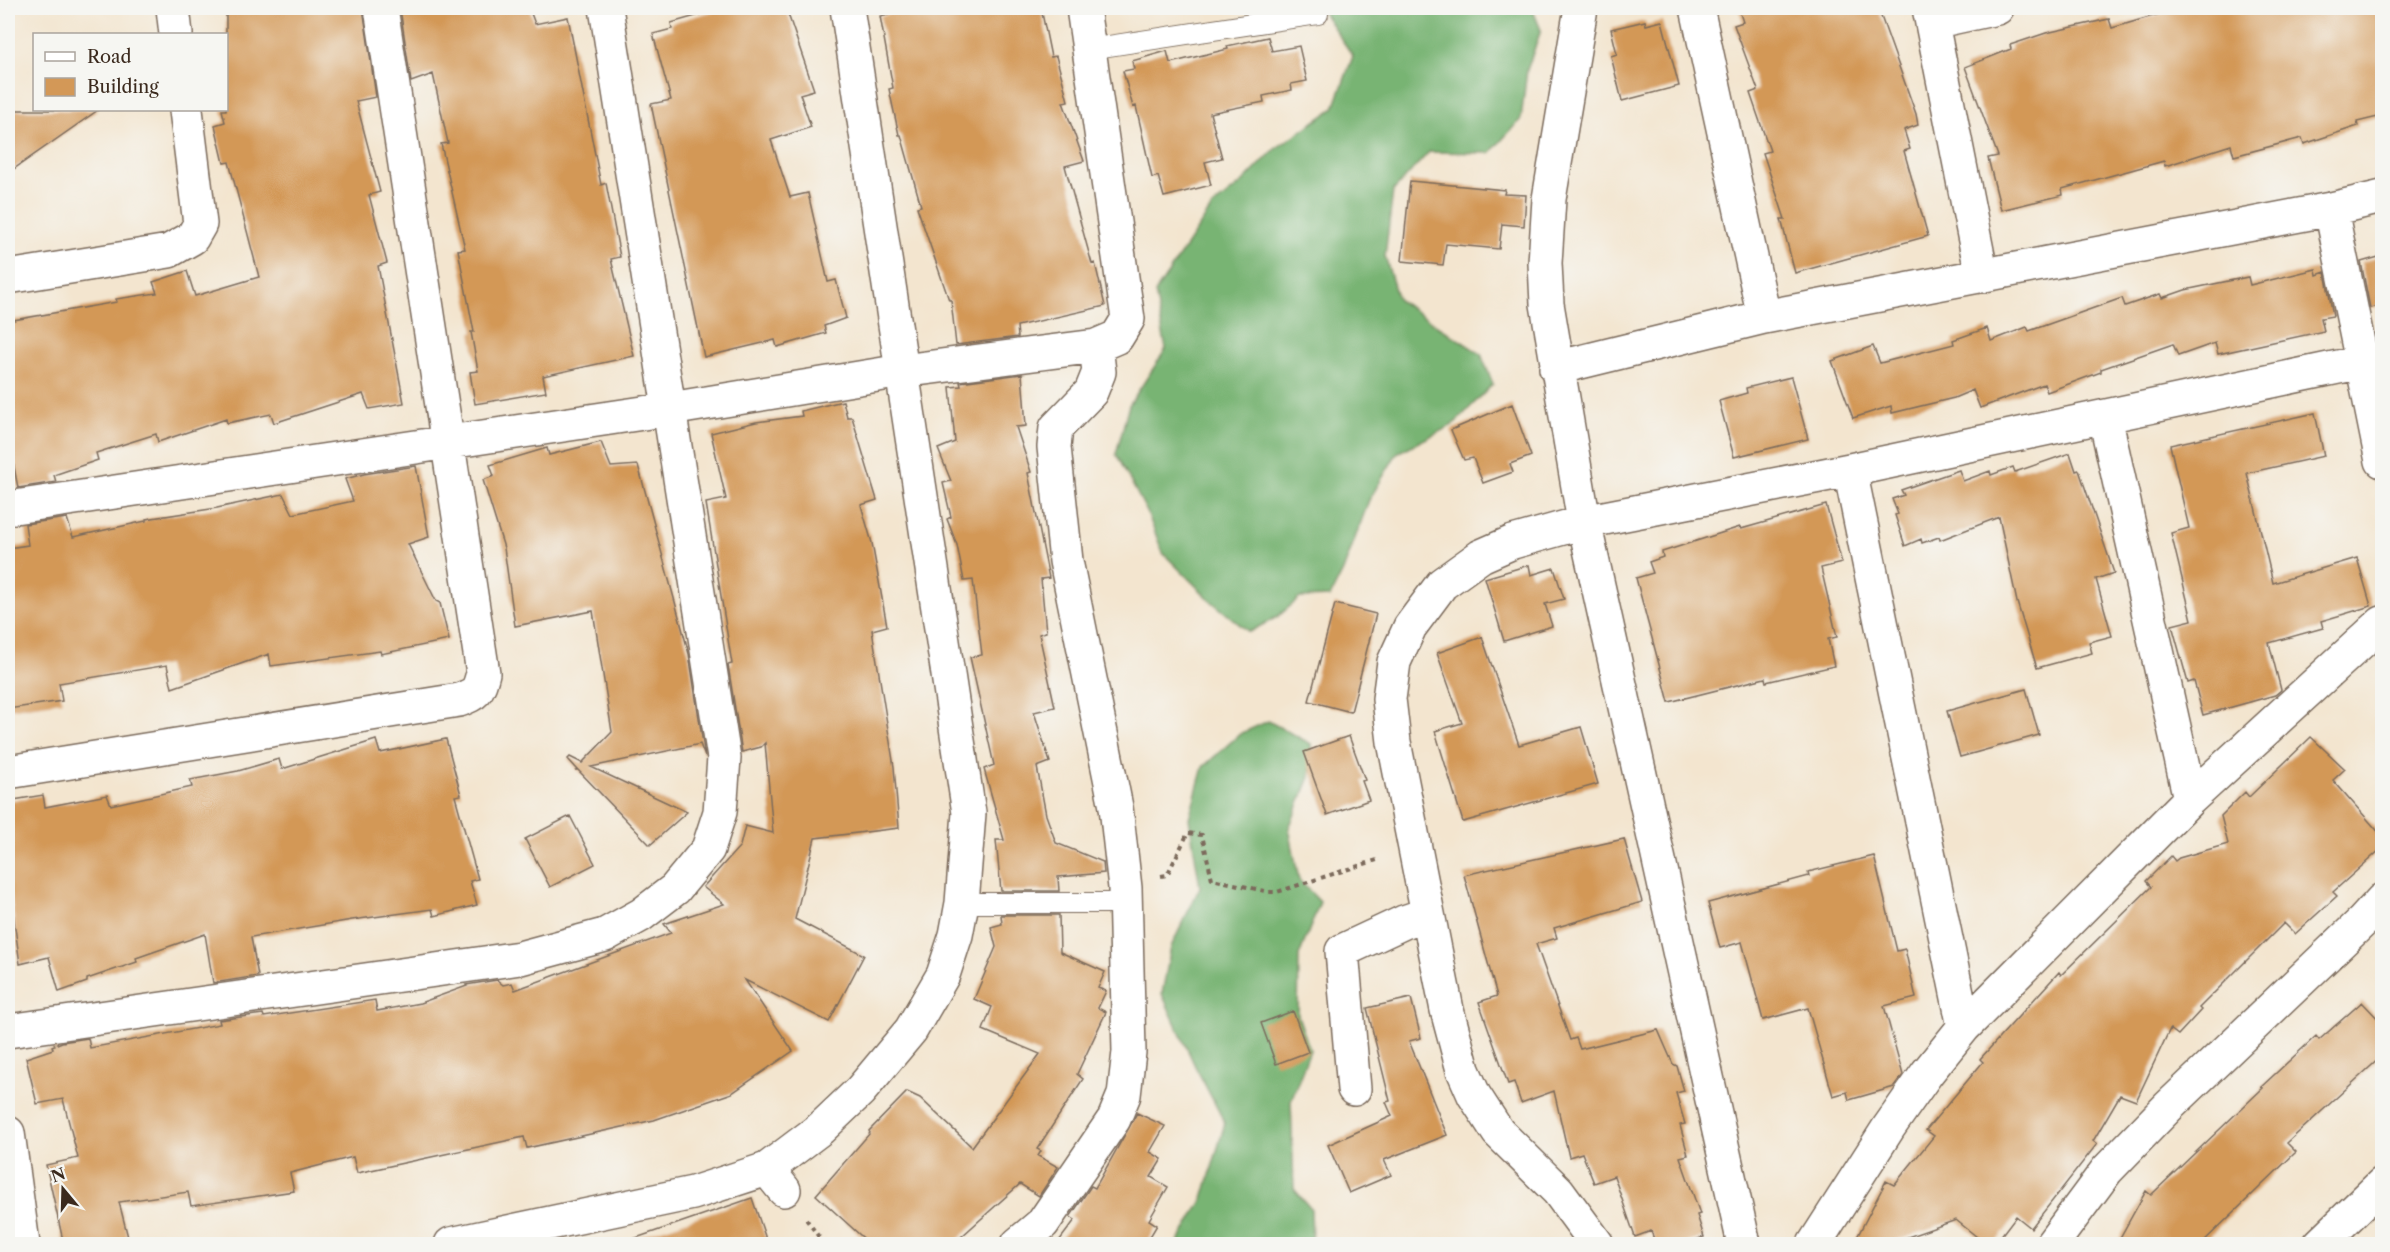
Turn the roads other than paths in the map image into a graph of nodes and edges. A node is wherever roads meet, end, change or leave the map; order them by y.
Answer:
1 (173, 8) edge
2 (381, 8) edge
3 (606, 8) edge
4 (847, 8) edge
5 (1083, 8) edge
6 (1581, 8) edge
7 (1697, 8) edge
8 (1997, 8) edge
9 (1318, 14) dead end
10 (1930, 15) edge
11 (176, 33) edge
12 (1089, 49) junction
13 (186, 111) edge
14 (2382, 197) edge
15 (2331, 209) junction
16 (1982, 276) junction
17 (8, 277) edge
18 (1764, 317) junction
19 (1096, 346) junction
20 (2362, 362) junction
21 (1556, 368) junction
22 (902, 371) junction
23 (670, 409) junction
24 (2105, 417) junction
25 (449, 442) junction
26 (2382, 460) edge
27 (1850, 470) junction
28 (8, 508) edge
29 (1584, 522) junction
30 (2382, 623) edge
31 (8, 772) edge
32 (2190, 799) junction
33 (2382, 900) edge
34 (962, 903) junction
35 (1125, 903) junction
36 (1428, 914) junction
37 (1964, 1027) junction
38 (8, 1031) edge
39 (1354, 1089) dead end
40 (8, 1133) edge
41 (2382, 1184) edge
42 (23, 1245) edge
43 (451, 1245) edge
44 (1018, 1245) edge
45 (1597, 1245) edge
46 (1744, 1245) edge
47 (1814, 1245) edge
48 (2052, 1245) edge
49 (2320, 1245) edge

1 - 11 street
2 - 25 street
3 - 23 street
4 - 22 street
5 - 12 street
6 - 21 street
7 - 18 street
8 - 10 street
9 - 12 lane
10 - 16 street
12 - 19 street
13 - 17 street
14 - 15 street
15 - 16 street
15 - 20 street
16 - 18 street
18 - 21 street
19 - 22 street
19 - 35 street
20 - 24 street
20 - 26 street
21 - 29 street
22 - 23 street
22 - 34 street
23 - 25 street
23 - 38 street
24 - 27 street
24 - 32 street
25 - 28 street
25 - 31 street
27 - 29 street
27 - 37 street
29 - 36 street
29 - 46 street
30 - 32 street
32 - 37 street
33 - 48 street
34 - 35 lane
34 - 43 street
35 - 44 street
36 - 39 street
36 - 45 street
37 - 47 street
40 - 42 street
41 - 49 street

